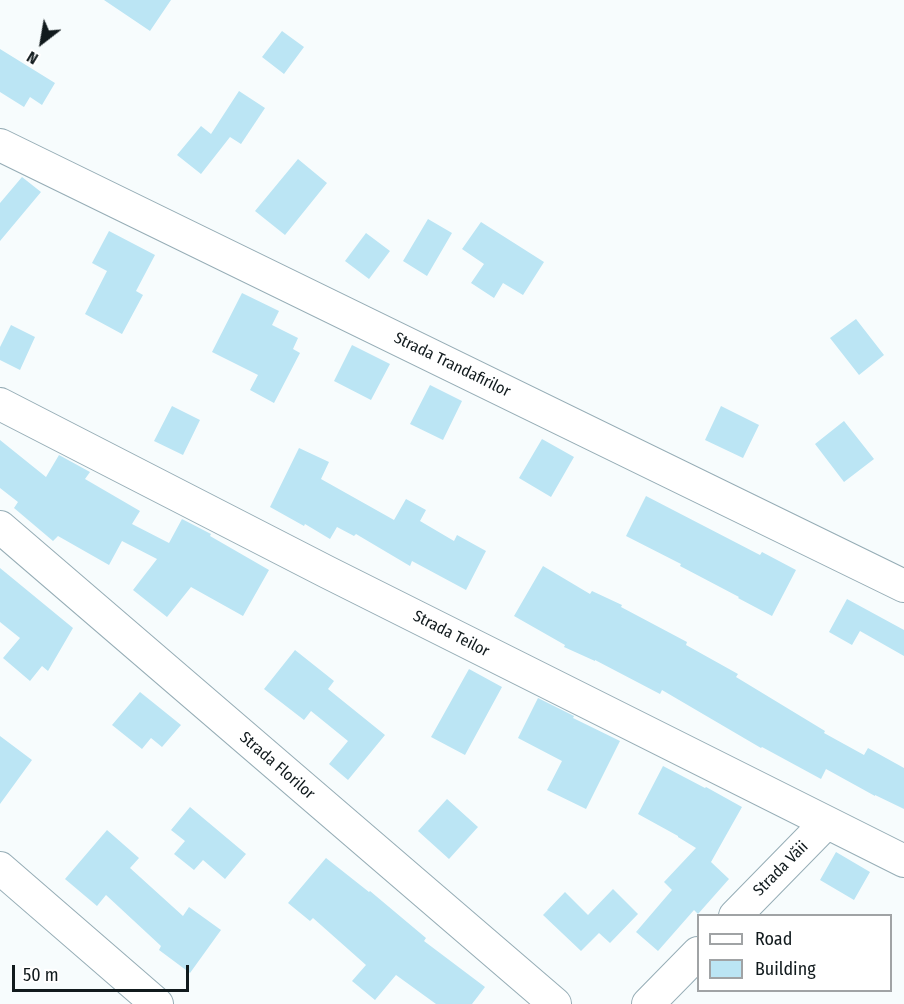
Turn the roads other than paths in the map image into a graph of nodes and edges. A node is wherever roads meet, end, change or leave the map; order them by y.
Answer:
1 (4, 151) edge
2 (0, 404) edge
3 (0, 527) edge
4 (904, 586) edge
5 (826, 823) junction
6 (904, 861) edge
7 (0, 868) edge
8 (736, 914) edge
9 (697, 955) edge
10 (157, 1004) edge
11 (555, 1004) edge
12 (648, 1004) edge

1 - 4 street, Strada Trandafirilor
2 - 5 street, Strada Teilor
3 - 11 street, Strada Florilor
5 - 6 street, Strada Teilor
5 - 8 street, Strada Văii
7 - 10 street
9 - 12 street

